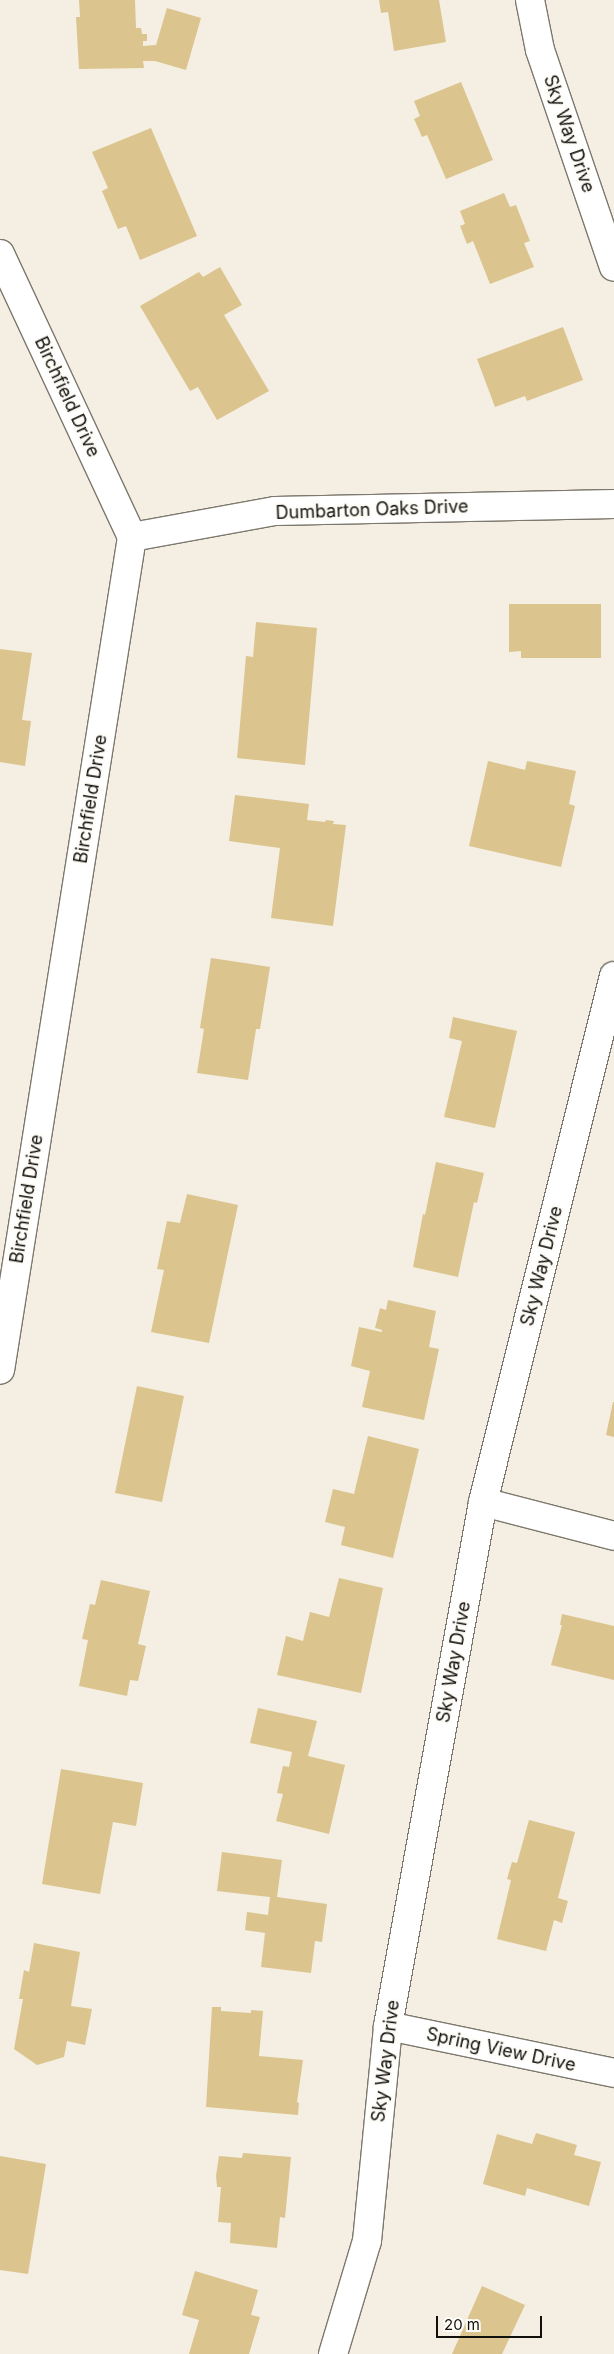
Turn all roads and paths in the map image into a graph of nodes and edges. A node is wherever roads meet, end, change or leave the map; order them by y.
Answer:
1 (530, 0) edge
2 (0, 254) edge
3 (614, 267) edge
4 (614, 504) edge
5 (132, 537) junction
6 (614, 976) edge
7 (611, 1006) edge
8 (0, 1370) edge
9 (483, 1502) junction
10 (614, 1536) edge
11 (388, 2026) junction
12 (614, 2074) edge
13 (333, 2354) edge

1 - 3 street, Sky Way Drive
2 - 5 street, Birchfield Drive
4 - 5 street, Dumbarton Oaks Drive
5 - 8 street, Birchfield Drive
6 - 7 street, Sky Way Drive
7 - 9 street, Sky Way Drive
9 - 10 street
9 - 11 street, Sky Way Drive
11 - 12 street, Spring View Drive
11 - 13 street, Sky Way Drive

